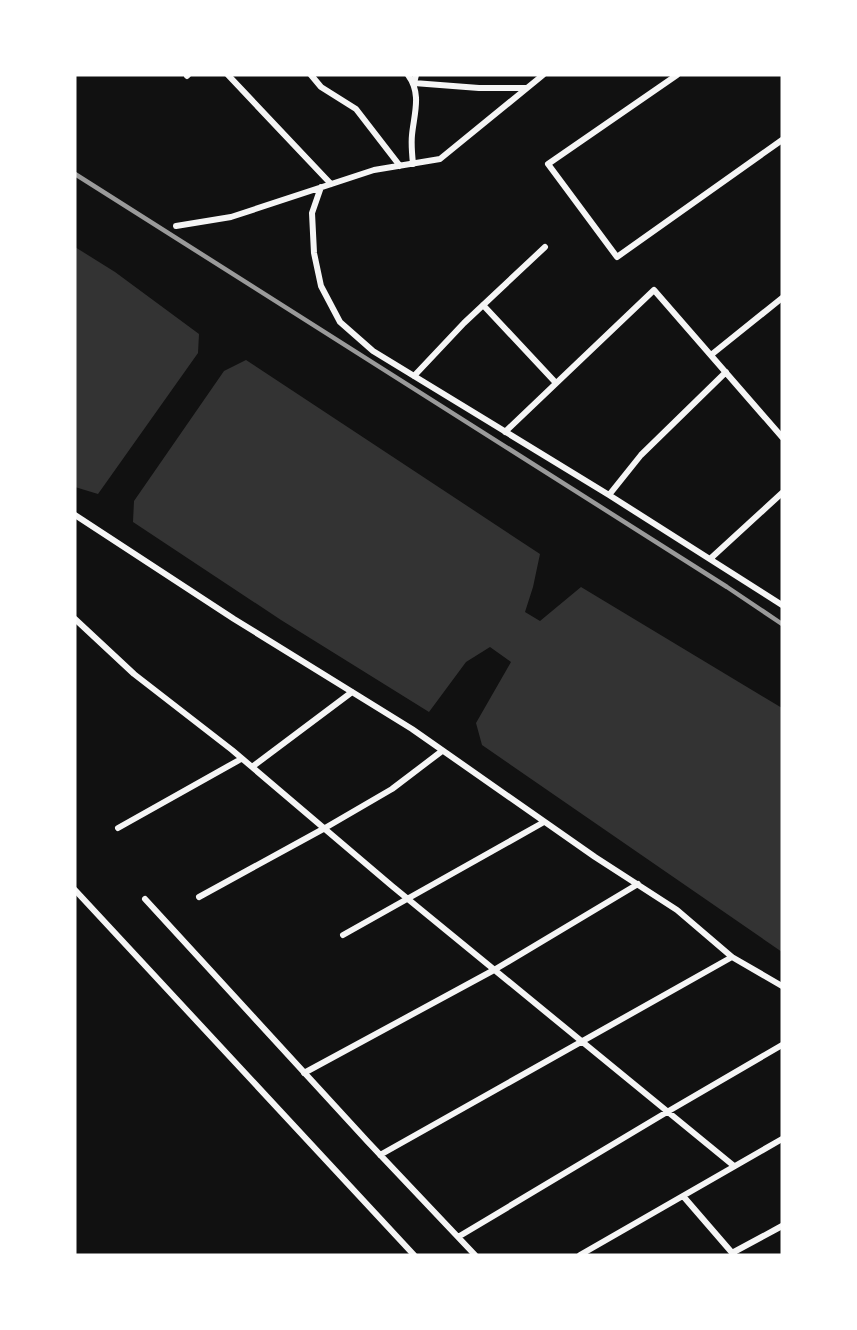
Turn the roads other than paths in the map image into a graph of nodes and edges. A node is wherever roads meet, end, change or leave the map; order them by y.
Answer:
1 (228, 75) edge
2 (311, 75) edge
3 (408, 75) edge
4 (416, 75) edge
5 (543, 75) edge
6 (677, 75) edge
7 (414, 83) junction
8 (527, 88) junction
9 (782, 140) edge
10 (413, 164) junction
11 (400, 166) junction
12 (331, 184) junction
13 (321, 187) junction
14 (176, 226) dead end
15 (545, 247) dead end
16 (782, 298) edge
17 (483, 305) junction
18 (711, 355) junction
19 (726, 372) junction
20 (414, 376) junction
21 (556, 383) junction
22 (505, 432) junction
23 (782, 437) edge
24 (782, 493) edge
25 (609, 495) junction
26 (75, 515) edge
27 (710, 560) junction
28 (782, 605) edge
29 (75, 619) edge
30 (352, 693) junction
31 (442, 751) junction
32 (242, 759) junction
33 (252, 767) junction
34 (544, 822) junction
35 (118, 828) dead end
36 (325, 828) junction
37 (638, 884) junction
38 (75, 890) edge
39 (199, 897) dead end
40 (144, 899) dead end
41 (408, 900) junction
42 (343, 935) dead end
43 (732, 957) junction
44 (494, 970) junction
45 (782, 986) edge
46 (581, 1042) junction
47 (782, 1045) edge
48 (304, 1073) junction
49 (667, 1112) junction
50 (782, 1139) edge
51 (380, 1155) junction
52 (734, 1166) junction
53 (683, 1196) junction
54 (782, 1226) edge
55 (458, 1237) junction
56 (733, 1254) edge
57 (414, 1255) edge
58 (475, 1255) edge
59 (580, 1255) edge

1 - 12 street
2 - 11 street
3 - 7 street
4 - 7 street
5 - 8 street
6 - 9 street
7 - 8 street
7 - 10 street
8 - 10 street
10 - 11 street
11 - 12 street
12 - 13 street
13 - 14 street
13 - 20 street
15 - 17 street
16 - 18 street
17 - 20 street
17 - 21 street
18 - 19 street
18 - 21 street
19 - 23 street
19 - 25 street
20 - 22 street
21 - 22 street
22 - 25 street
24 - 27 street
25 - 27 street
26 - 30 street
27 - 28 street
29 - 32 street
30 - 31 street
30 - 33 street
31 - 34 street
31 - 36 street
32 - 33 street
32 - 35 street
33 - 36 street
34 - 37 street
34 - 41 street
36 - 39 street
36 - 41 street
37 - 43 street
37 - 44 street
38 - 57 street
40 - 48 street
41 - 42 street
41 - 44 street
43 - 45 street
43 - 46 street
44 - 46 street
44 - 48 street
46 - 49 street
46 - 51 street
47 - 49 street
48 - 51 street
49 - 52 street
49 - 55 street
50 - 52 street
51 - 55 street
52 - 53 street
53 - 56 street
53 - 59 street
54 - 56 street
55 - 58 street

